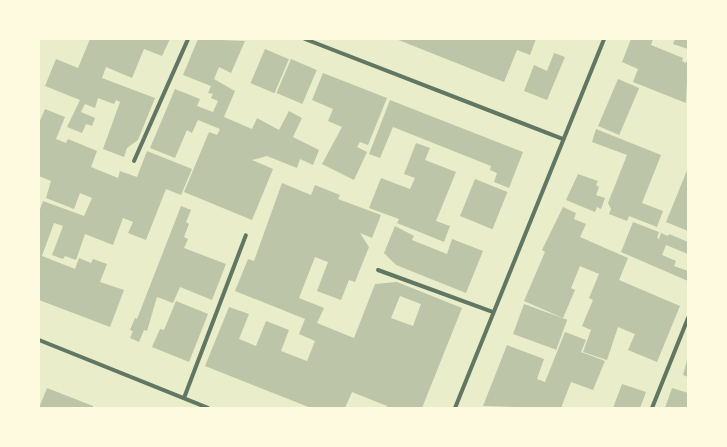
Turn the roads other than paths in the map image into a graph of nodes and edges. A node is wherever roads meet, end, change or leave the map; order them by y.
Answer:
1 (188, 39) edge
2 (305, 39) edge
3 (604, 39) edge
4 (563, 139) junction
5 (134, 161) dead end
6 (246, 235) dead end
7 (378, 270) dead end
8 (494, 312) junction
9 (688, 318) edge
10 (39, 340) edge
11 (184, 398) junction
12 (208, 408) edge
13 (455, 408) edge
14 (652, 408) edge

1 - 5 street
2 - 4 street
3 - 4 street
4 - 8 street
6 - 11 street
7 - 8 street
8 - 13 street
9 - 14 street
10 - 11 street
11 - 12 street

